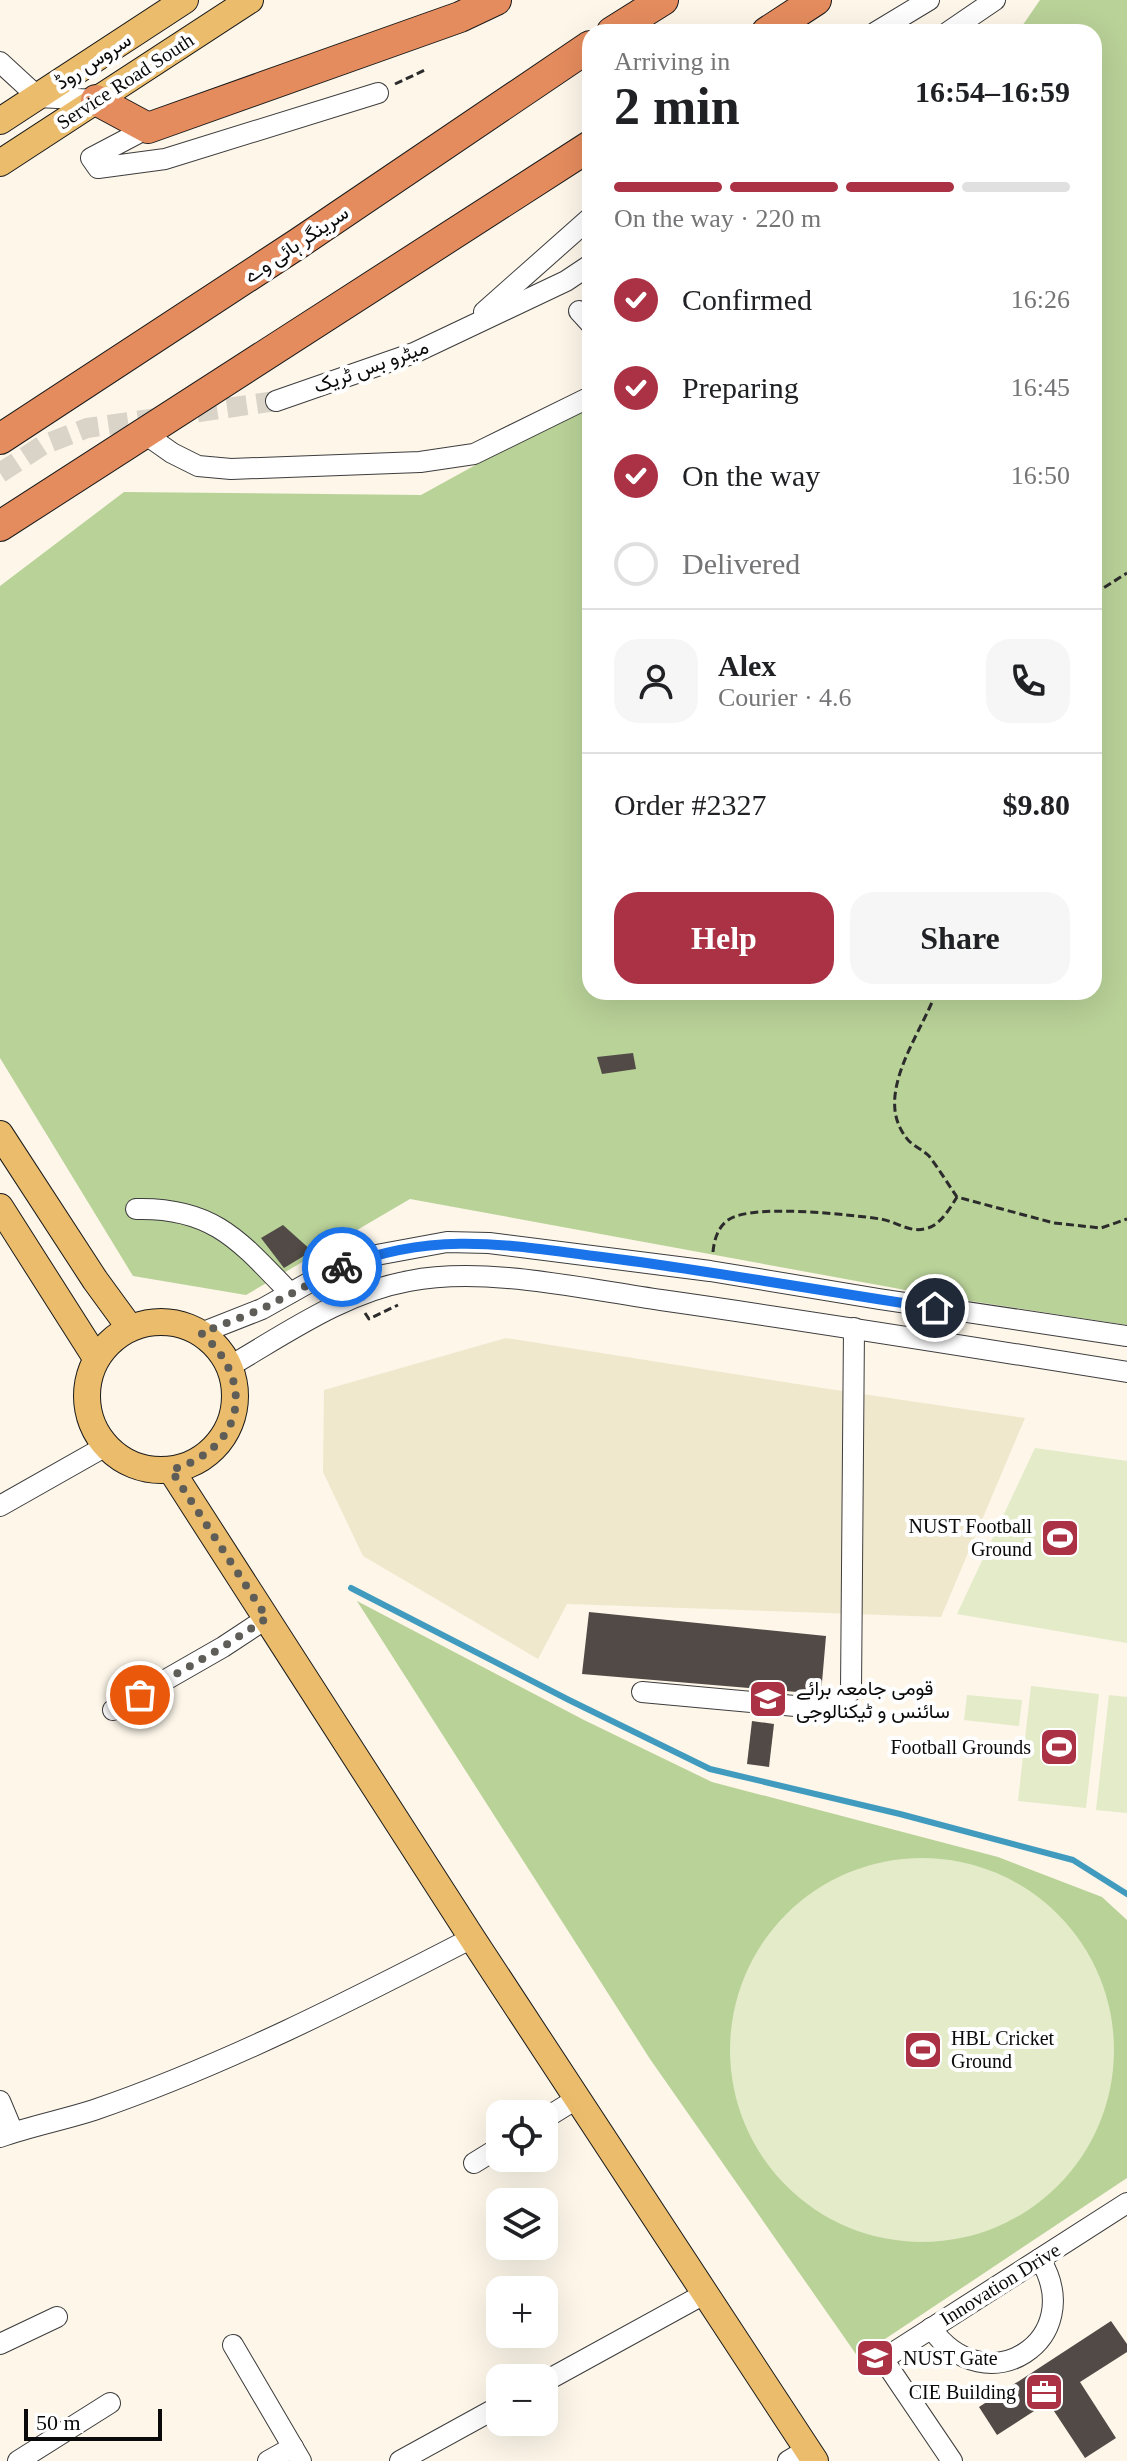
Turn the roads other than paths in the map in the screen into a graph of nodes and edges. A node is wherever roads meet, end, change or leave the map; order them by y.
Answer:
1 (185, 0) edge
2 (250, 0) edge
3 (496, 0) edge
4 (663, 0) edge
5 (816, 0) edge
6 (929, 0) edge
7 (995, 0) edge
8 (625, 24) edge
9 (779, 24) edge
10 (889, 24) edge
11 (960, 24) edge
12 (582, 51) edge
13 (0, 62) edge
14 (378, 93) road end
15 (38, 97) junction
16 (96, 100) junction
17 (0, 121) edge
18 (148, 128) junction
19 (582, 151) edge
20 (0, 163) edge
21 (582, 225) edge
22 (582, 270) edge
23 (466, 328) junction
24 (276, 401) tunnel mouth
25 (582, 401) edge
26 (145, 434) junction
27 (0, 439) edge
28 (0, 526) edge
29 (0, 1134) edge
30 (0, 1207) edge
31 (136, 1209) dead end
32 (290, 1293) junction
33 (879, 1299) junction
34 (130, 1328) junction
35 (854, 1328) junction
36 (876, 1331) junction
37 (201, 1333) junction
38 (1127, 1336) edge
39 (96, 1358) junction
40 (230, 1366) junction
41 (1127, 1372) edge
42 (106, 1446) junction
43 (171, 1470) junction
44 (0, 1506) edge
45 (267, 1618) junction
46 (642, 1692) dead end
47 (113, 1710) dead end
48 (472, 1938) junction
49 (578, 2098) junction
50 (0, 2101) edge
51 (558, 2110) edge
52 (6, 2134) edge
53 (486, 2156) edge
54 (474, 2163) dead end
55 (1127, 2203) edge
56 (1040, 2259) junction
57 (706, 2293) junction
58 (57, 2317) dead end
59 (931, 2328) junction
60 (0, 2344) edge
61 (233, 2345) dead end
62 (558, 2374) edge
63 (110, 2403) dead end
64 (486, 2414) edge
65 (297, 2454) edge
66 (804, 2457) edge
67 (18, 2461) edge
68 (268, 2461) edge
69 (400, 2461) edge
70 (952, 2461) edge

1 - 15 main road, سروس روڈ
2 - 16 main road, Service Road South
3 - 18 highway
4 - 8 highway
5 - 9 highway
6 - 10 street
7 - 11 street
12 - 27 highway, سرینگر ہائی وے
13 - 15 street
14 - 18 street
15 - 16 street
15 - 17 main road, سروس روڈ
16 - 18 highway
16 - 20 main road, Service Road South
19 - 26 highway
21 - 23 street, میٹرو بس ٹریک
22 - 23 street, میٹرو بس ٹریک
23 - 24 street, میٹرو بس ٹریک
25 - 26 street
26 - 28 highway
29 - 34 main road
30 - 39 main road
31 - 32 street
32 - 33 street
32 - 37 street
33 - 36 street
33 - 38 street
34 - 37 main road
34 - 39 main road
35 - 36 street
35 - 40 street
35 - 46 street
36 - 41 street
37 - 40 main road
39 - 42 main road
40 - 43 main road
42 - 43 main road
42 - 44 street
43 - 45 main road
45 - 47 street
45 - 48 main road
48 - 49 main road
48 - 52 street
49 - 51 street
49 - 57 main road
50 - 52 street
53 - 54 street
55 - 56 street, Innovation Drive
56 - 59 street, Innovation Drive
56 - 59 street
57 - 62 street
57 - 66 main road
58 - 60 street
59 - 70 street, Innovation Drive
61 - 65 street
63 - 67 street
64 - 69 street
65 - 68 street

